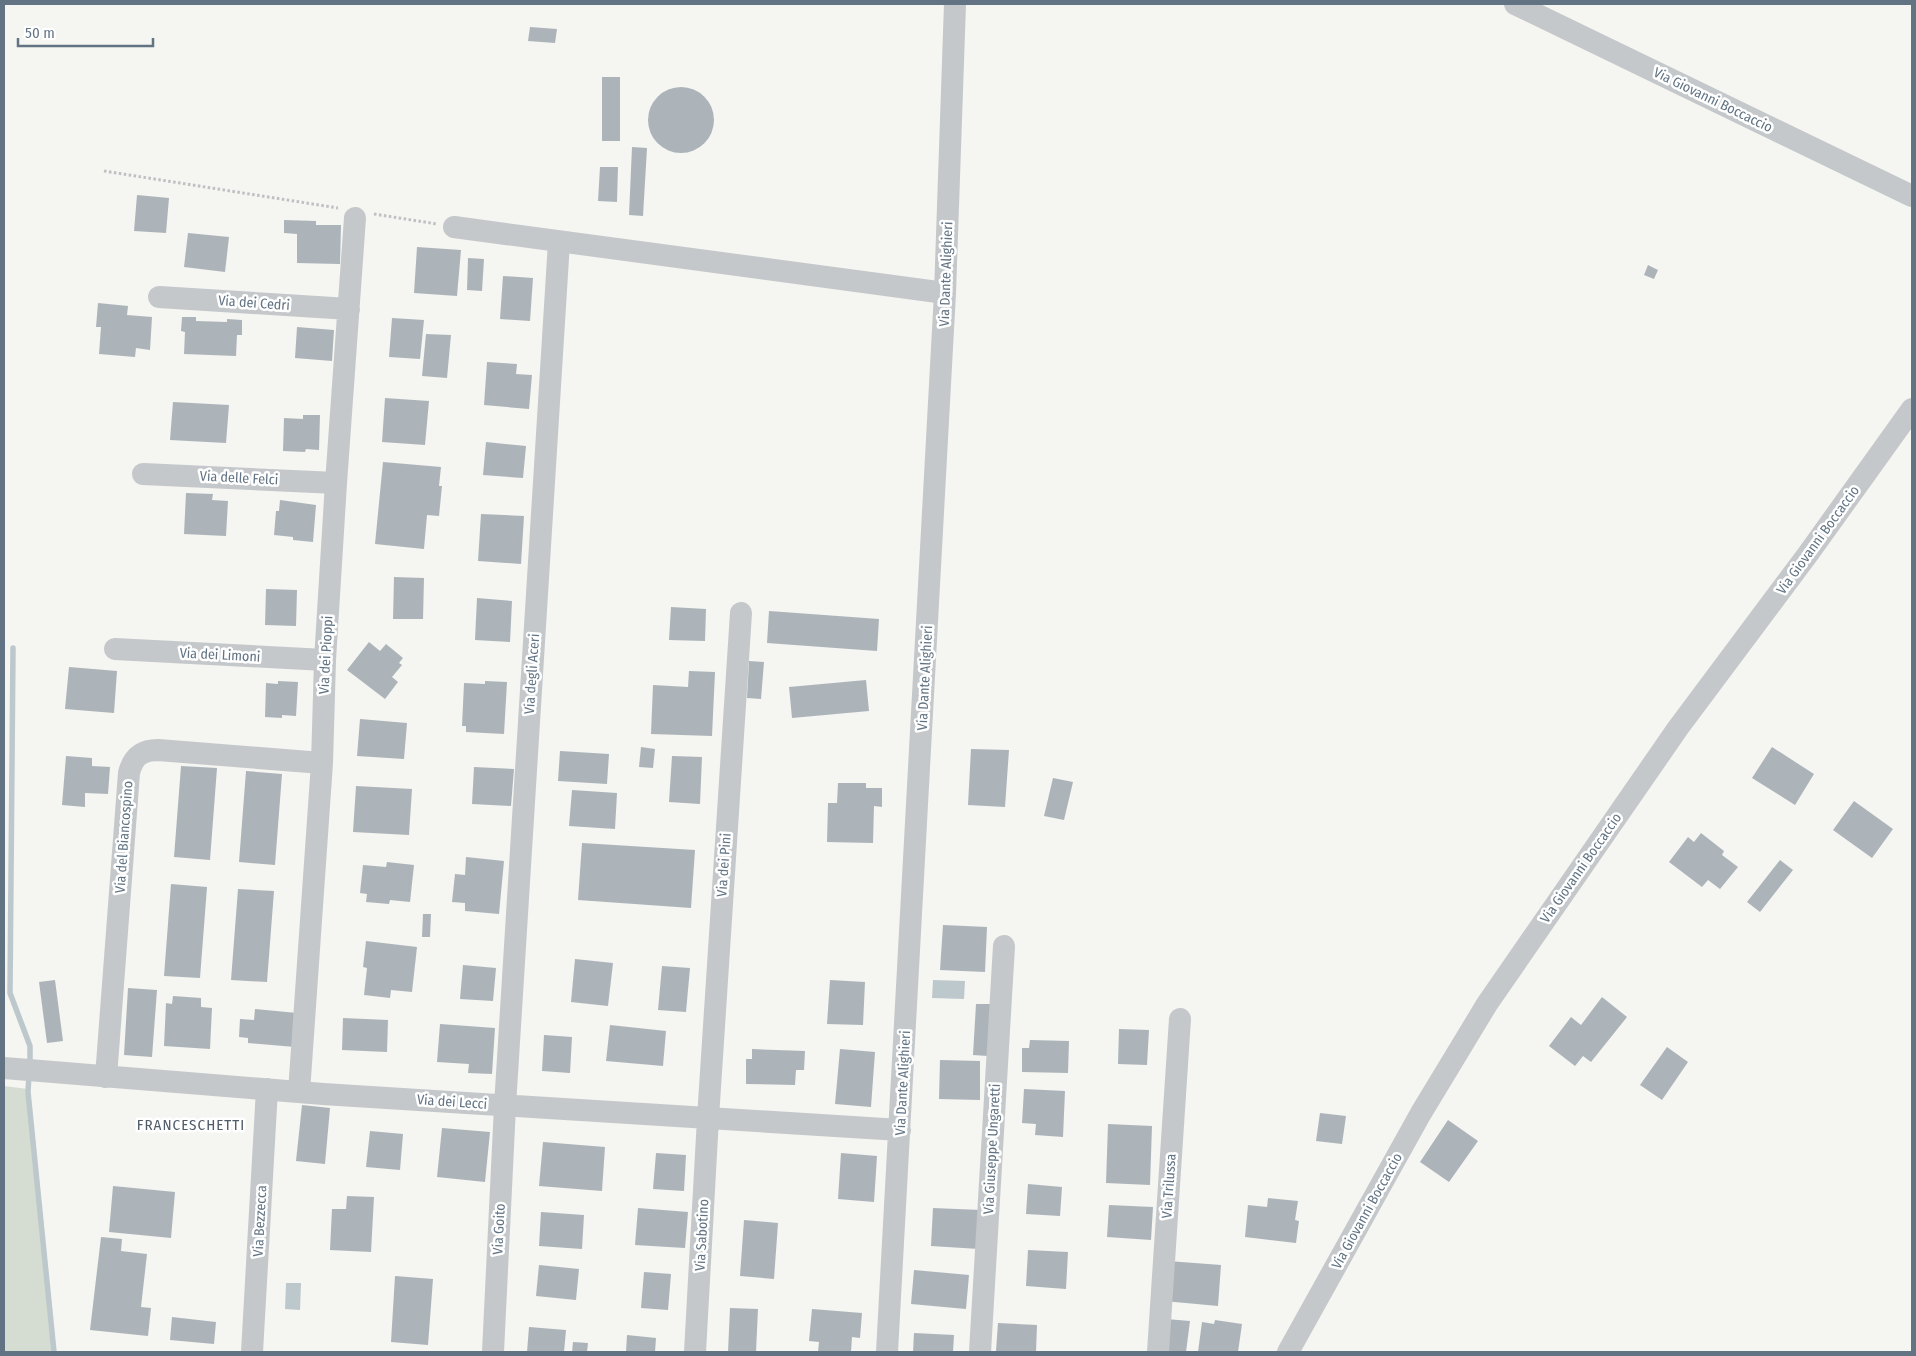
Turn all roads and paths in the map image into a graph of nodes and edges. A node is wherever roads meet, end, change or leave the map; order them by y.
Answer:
1 (955, 4) edge
2 (1514, 4) edge
3 (104, 171) dead end
4 (1912, 196) edge
5 (357, 214) junction
6 (454, 227) joint
7 (559, 242) junction
8 (945, 293) junction
9 (159, 297) dead end
10 (349, 309) junction
11 (1912, 409) edge
12 (143, 474) dead end
13 (336, 483) junction
14 (741, 612) dead end
15 (115, 649) dead end
16 (325, 660) junction
17 (322, 763) junction
18 (1004, 946) dead end
19 (1180, 1019) dead end
20 (21, 1070) edge
21 (106, 1076) junction
22 (268, 1090) junction
23 (300, 1092) junction
24 (505, 1106) junction
25 (708, 1118) junction
26 (900, 1130) junction
27 (252, 1352) edge
28 (493, 1352) edge
29 (695, 1352) edge
30 (887, 1352) edge
31 (980, 1352) edge
32 (1158, 1352) edge
33 (1288, 1352) edge

1 - 8 street, Via Dante Alighieri
2 - 4 street, Via Giovanni Boccaccio
3 - 5 path
5 - 6 path
5 - 10 street, Via dei Pioppi
6 - 7 street
7 - 8 street
7 - 24 street, Via degli Aceri
8 - 26 street, Via Dante Alighieri
9 - 10 street, Via dei Cedri
10 - 13 street, Via dei Pioppi
11 - 33 street, Via Giovanni Boccaccio
12 - 13 street, Via delle Felci
13 - 16 street, Via dei Pioppi
14 - 25 street, Via dei Pini
15 - 16 street, Via dei Limoni
16 - 17 street, Via dei Pioppi
17 - 21 street, Via del Biancospino
17 - 23 street, Via dei Pioppi
18 - 31 street, Via Giuseppe Ungaretti
19 - 32 street, Via Trilussa
20 - 21 street, Via dei Lecci
21 - 22 street, Via dei Lecci
22 - 23 street, Via dei Lecci
22 - 27 street, Via Bezzecca
23 - 24 street, Via dei Lecci
24 - 25 street, Via dei Lecci
24 - 28 street, Via Goito
25 - 26 street, Via dei Lecci
25 - 29 street, Via Sabotino
26 - 30 street, Via Dante Alighieri

